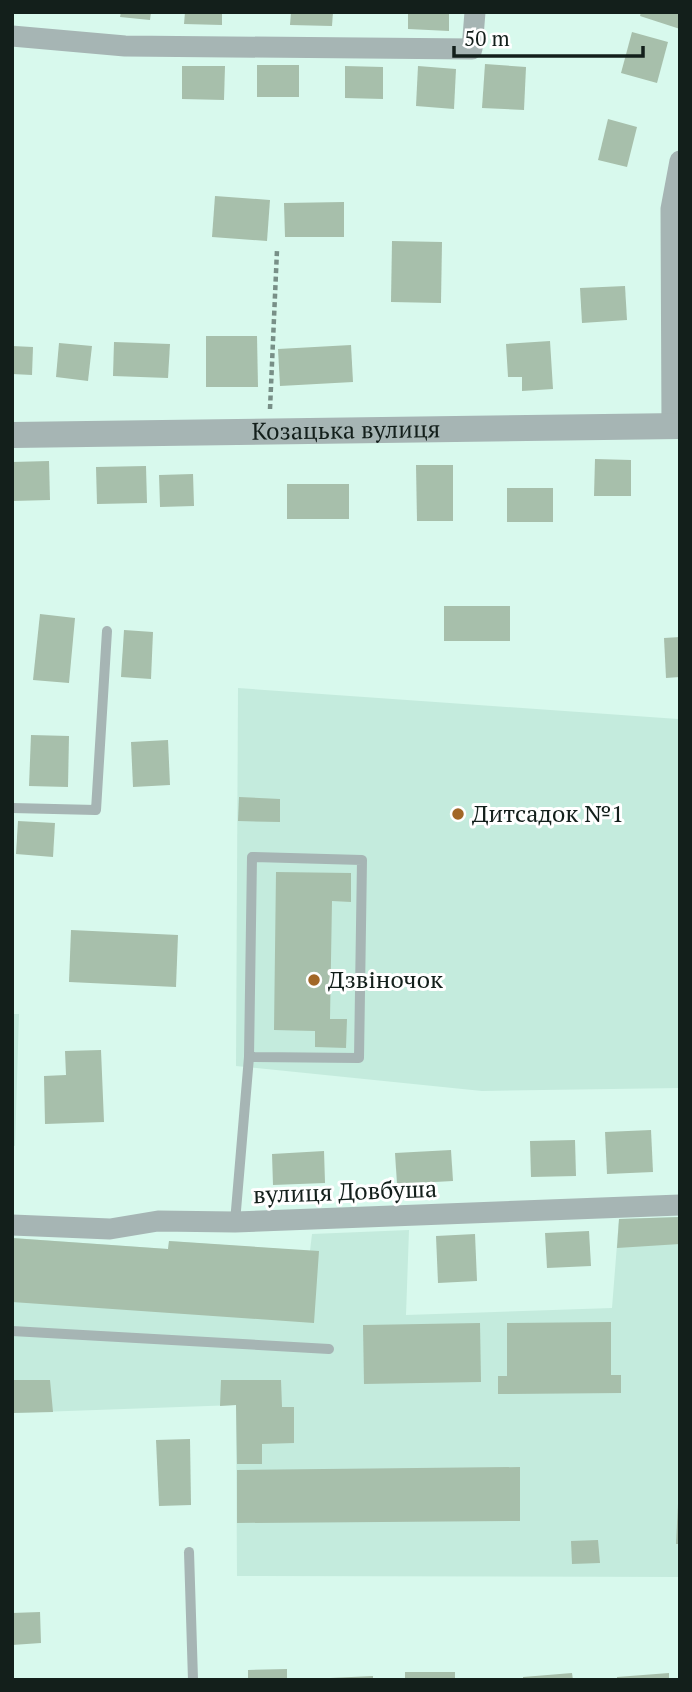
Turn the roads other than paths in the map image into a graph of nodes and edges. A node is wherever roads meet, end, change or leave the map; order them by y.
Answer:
1 (475, 12) edge
2 (12, 36) edge
3 (680, 161) edge
4 (676, 426) edge
5 (12, 435) edge
6 (107, 631) dead end
7 (12, 808) edge
8 (249, 1057) junction
9 (680, 1205) edge
10 (235, 1222) junction
11 (12, 1225) edge
12 (12, 1331) edge
13 (328, 1349) dead end
14 (189, 1552) dead end
15 (193, 1680) edge

1 - 2 street
3 - 4 street
4 - 5 street, Козацька вулиця
6 - 7 lane
8 - 8 lane
8 - 10 lane
9 - 10 street, вулиця Довбуша
10 - 11 street, вулиця Довбуша
12 - 13 lane
14 - 15 lane

